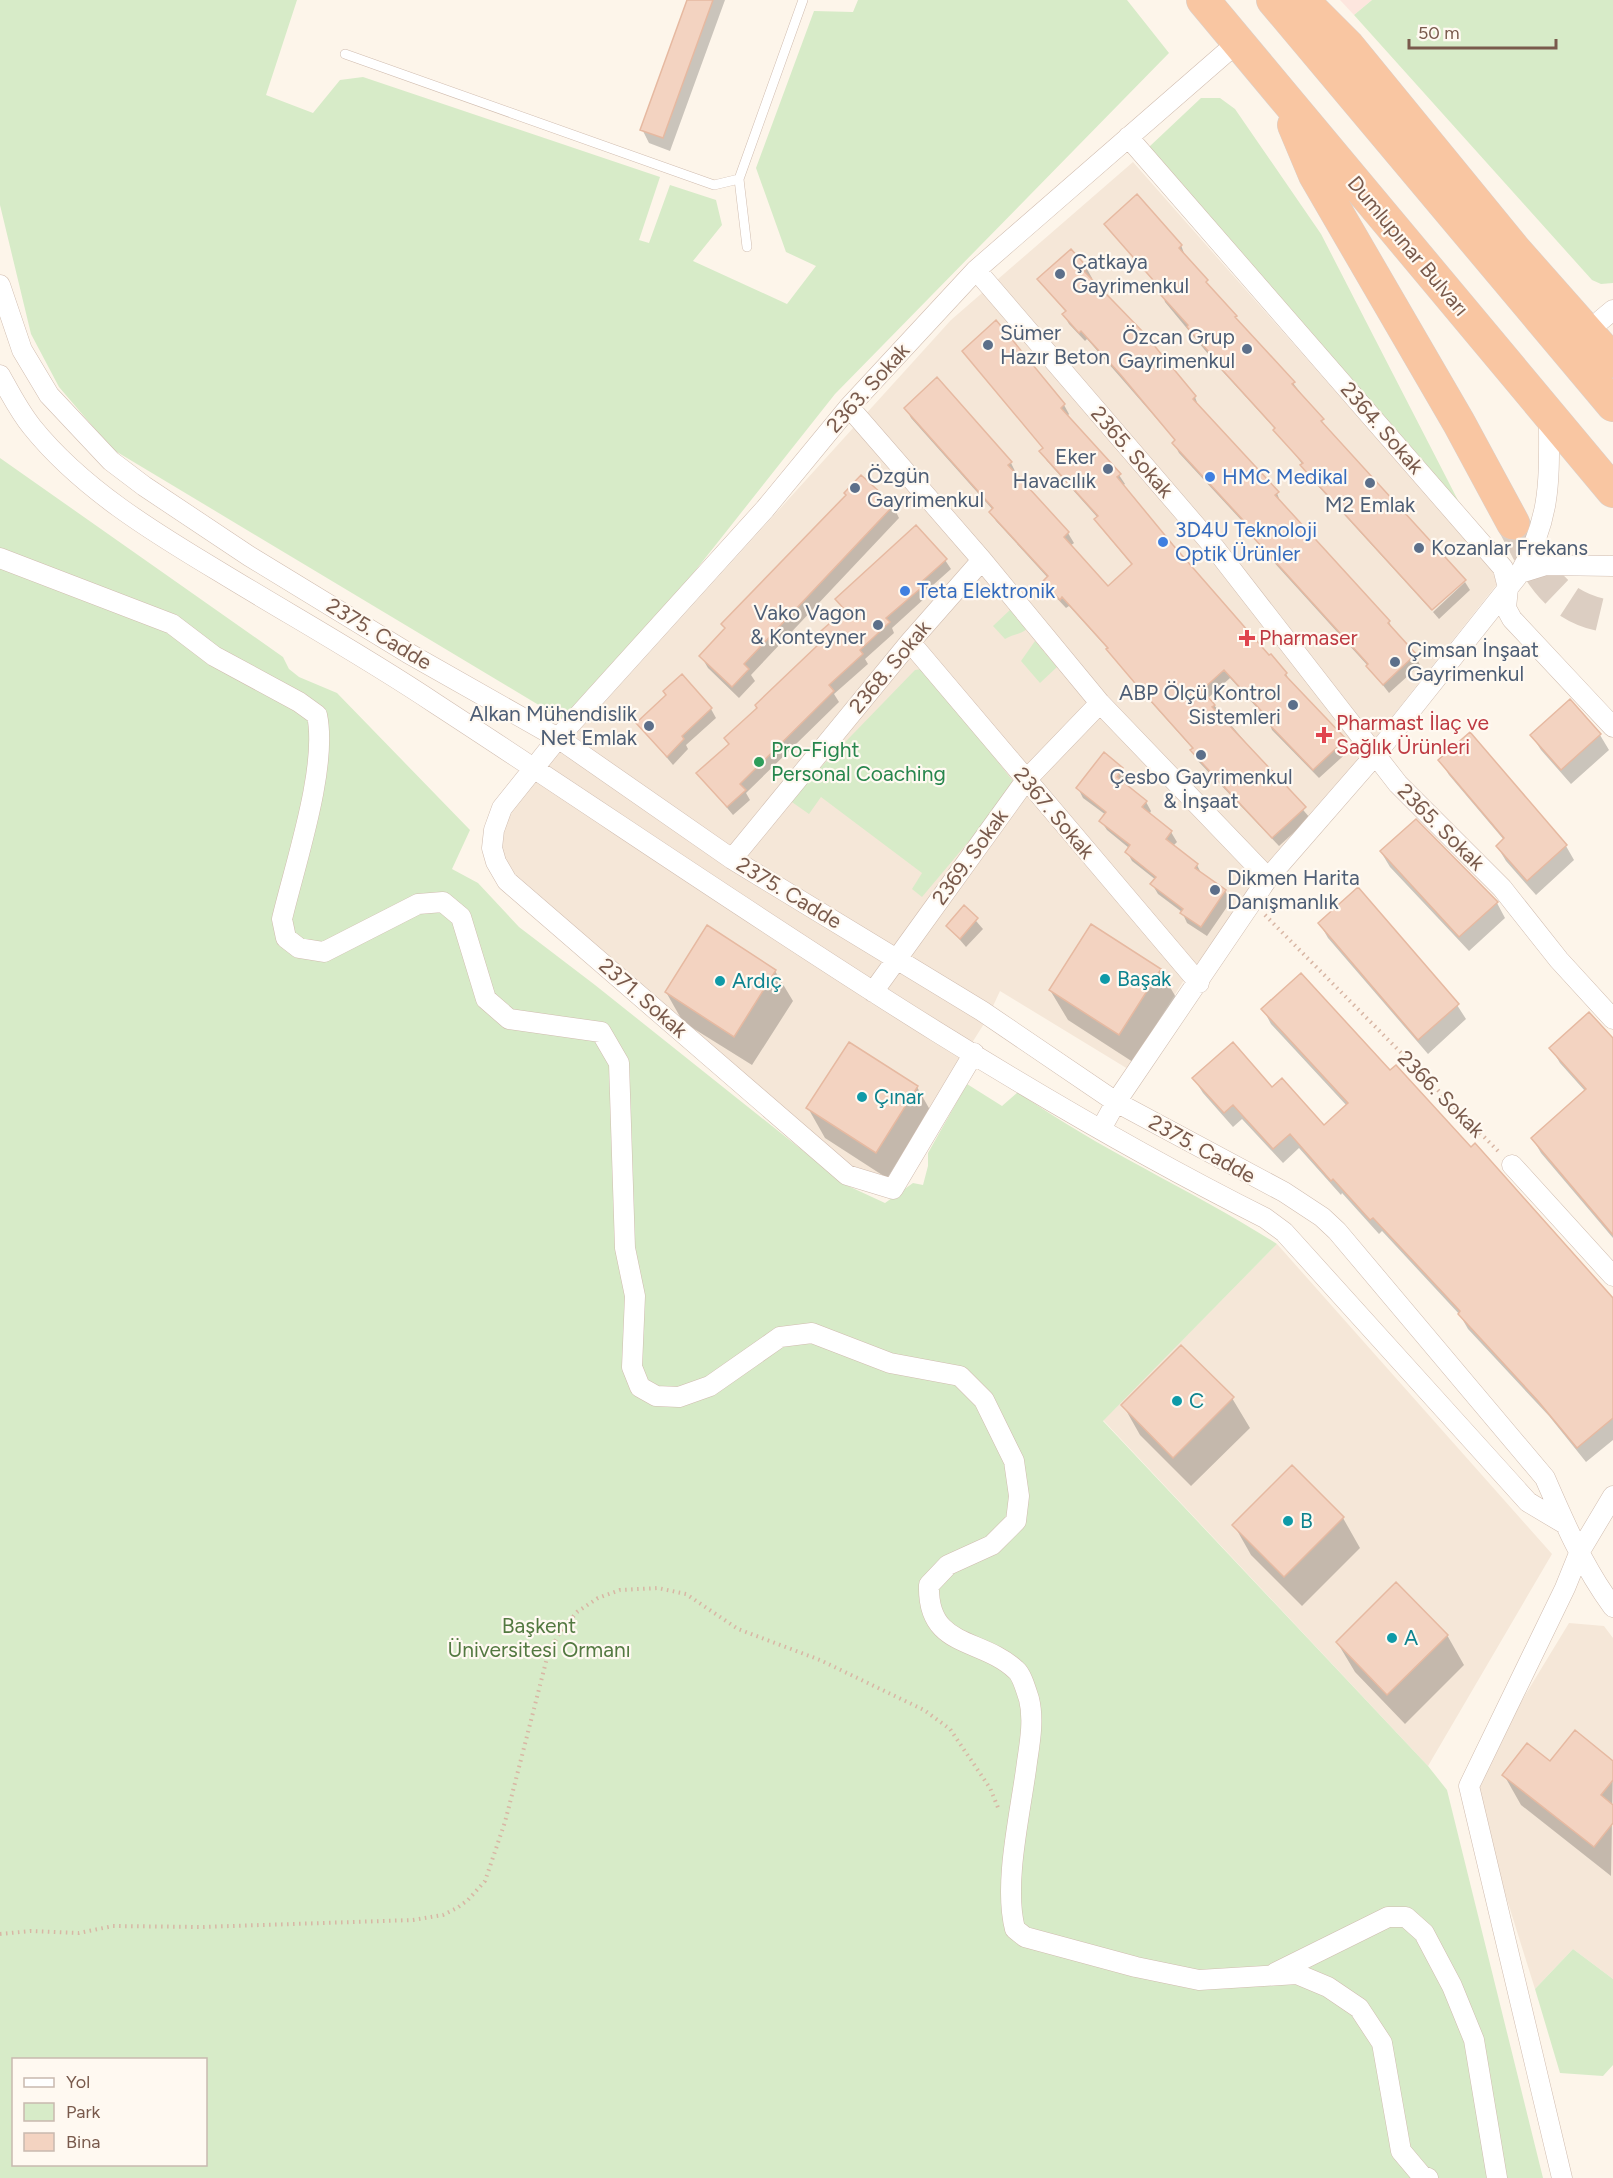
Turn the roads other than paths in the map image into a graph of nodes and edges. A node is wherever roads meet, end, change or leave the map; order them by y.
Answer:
1 (803, 0) edge
2 (1203, 0) edge
3 (1273, 0) edge
4 (1302, 0) edge
5 (1238, 42) junction
6 (1348, 46) junction
7 (345, 54) dead end
8 (1280, 93) junction
9 (1128, 137) junction
10 (739, 179) junction
11 (747, 247) dead end
12 (976, 270) junction
13 (0, 285) edge
14 (1609, 321) edge
15 (1613, 361) edge
16 (0, 375) edge
17 (1613, 405) edge
18 (849, 407) junction
19 (1549, 416) junction
20 (1613, 491) edge
21 (1513, 523) tunnel mouth
22 (0, 558) edge
23 (982, 560) junction
24 (1613, 566) edge
25 (1514, 581) junction
26 (910, 642) junction
27 (1100, 703) junction
28 (1613, 727) edge
29 (558, 738) junction
30 (1376, 754) junction
31 (535, 769) junction
32 (1026, 780) junction
33 (732, 859) junction
34 (1268, 878) junction
35 (895, 958) junction
36 (1199, 982) junction
37 (873, 992) junction
38 (1613, 1019) edge
39 (974, 1053) junction
40 (1116, 1102) junction
41 (1101, 1129) junction
42 (1512, 1165) road end
43 (1613, 1276) edge
44 (1613, 1496) edge
45 (1565, 1524) junction
46 (1580, 1551) junction
47 (1613, 1607) edge
48 (1272, 1975) junction
49 (1428, 2178) edge
50 (1497, 2178) edge
51 (1562, 2178) edge

1 - 10 lane
2 - 5 highway, Dumlupınar Bulvarı
3 - 17 highway
4 - 6 highway
5 - 8 highway, Dumlupınar Bulvarı
5 - 9 street, 2363. Sokak
6 - 14 highway
6 - 15 highway
7 - 10 lane
8 - 19 highway, Dumlupınar Bulvarı
8 - 21 highway
9 - 12 street, 2363. Sokak
9 - 25 street, 2364. Sokak
10 - 11 lane
12 - 18 street, 2363. Sokak
12 - 30 street, 2365. Sokak
13 - 29 street, 2375. Cadde
16 - 31 street, 2375. Cadde
18 - 23 street
18 - 29 street, 2363. Sokak
19 - 20 highway, Dumlupınar Bulvarı
19 - 25 street
22 - 48 street
23 - 26 street, 2368. Sokak
23 - 27 street
24 - 25 street
25 - 28 street, 2364. Sokak
25 - 30 street
26 - 32 street, 2367. Sokak
26 - 33 street, 2368. Sokak
27 - 32 street, 2369. Sokak
27 - 34 street
29 - 31 street, 2363. Sokak
29 - 33 street, 2375. Cadde
30 - 34 street
30 - 38 street, 2365. Sokak
31 - 37 street, 2375. Cadde
31 - 39 street, 2371. Sokak
32 - 35 street, 2369. Sokak
32 - 36 street, 2367. Sokak
33 - 35 street, 2375. Cadde
34 - 36 street
35 - 37 street, 2369. Sokak
35 - 40 street, 2375. Cadde
36 - 40 street
37 - 39 street, 2375. Cadde
39 - 41 street, 2375. Cadde
40 - 41 street
40 - 45 street, 2375. Cadde
41 - 45 street, 2375. Cadde
42 - 43 street
44 - 46 street
45 - 46 street, 2375. Cadde
46 - 47 street, 2375. Cadde
46 - 51 street
48 - 49 street
48 - 50 street

